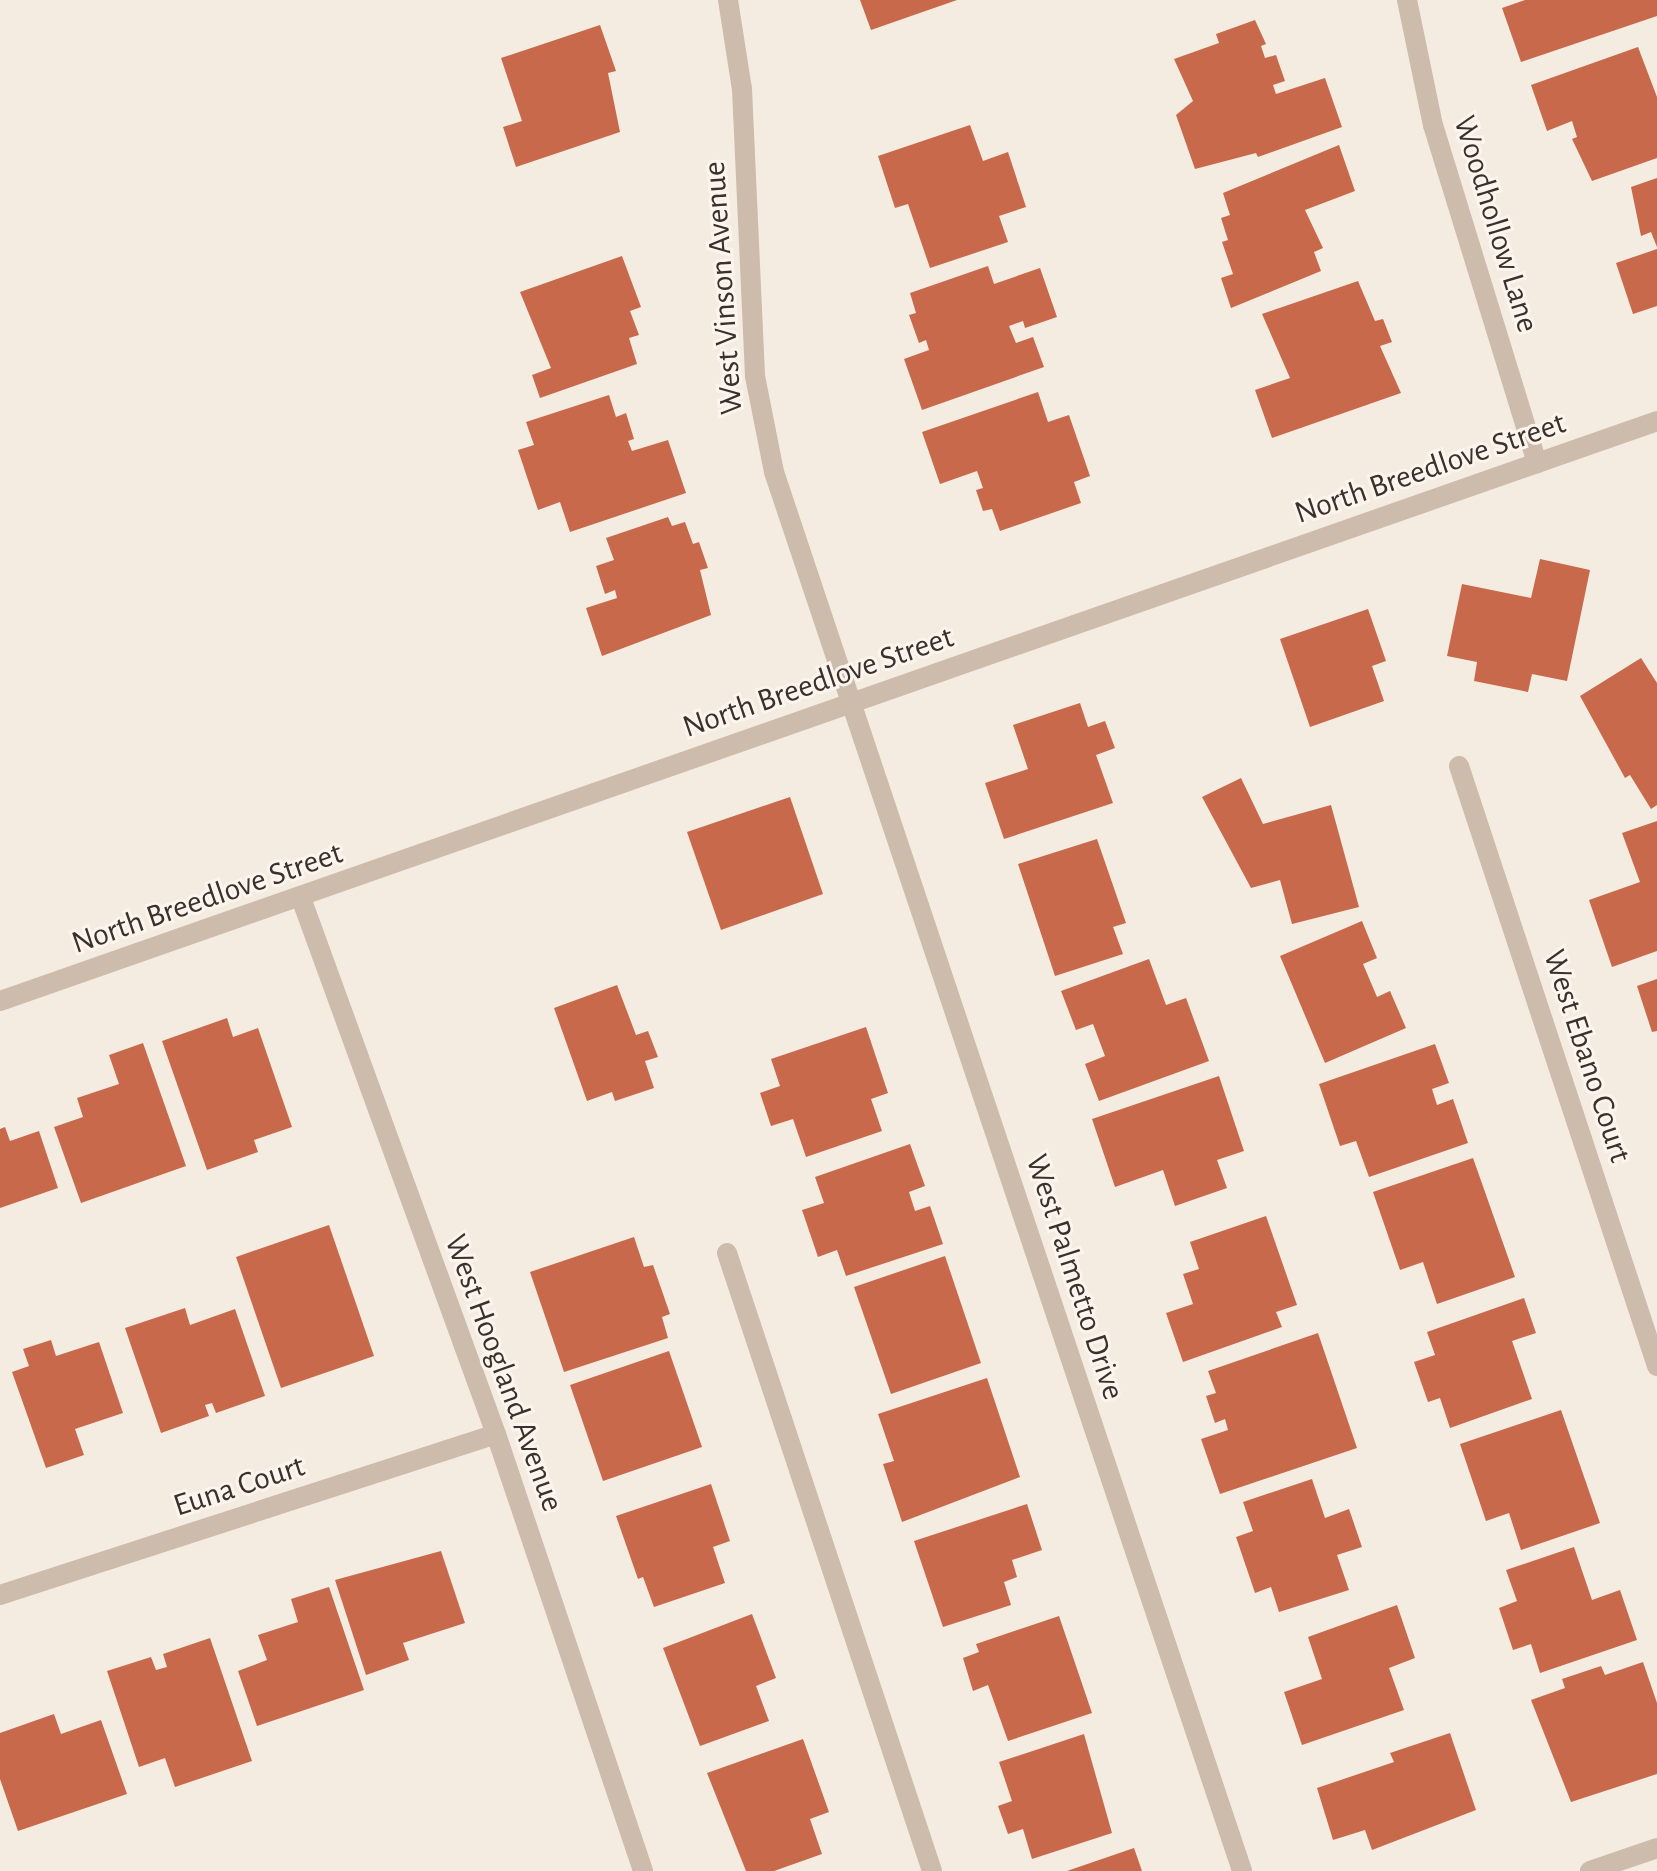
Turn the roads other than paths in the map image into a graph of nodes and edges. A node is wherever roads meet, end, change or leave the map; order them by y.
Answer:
1 (728, 0) edge
2 (1407, 0) edge
3 (1657, 421) edge
4 (1537, 463) junction
5 (851, 702) junction
6 (1459, 766) dead end
7 (301, 898) junction
8 (0, 1001) edge
9 (727, 1253) dead end
10 (1657, 1366) edge
11 (496, 1434) junction
12 (0, 1595) edge
13 (1657, 1848) edge
14 (643, 1871) edge
15 (932, 1871) edge
16 (1242, 1871) edge
17 (1590, 1871) edge

1 - 5 street, West Vinson Avenue
2 - 4 street, Woodhollow Lane
3 - 4 street, North Breedlove Street
4 - 5 street, North Breedlove Street
5 - 7 street, North Breedlove Street
5 - 16 street, West Palmetto Drive
6 - 10 street, West Ebano Court
7 - 8 street, North Breedlove Street
7 - 11 street, West Hoogland Avenue
9 - 15 street
11 - 12 street, Euna Court
11 - 14 street, West Hoogland Avenue
13 - 17 street

